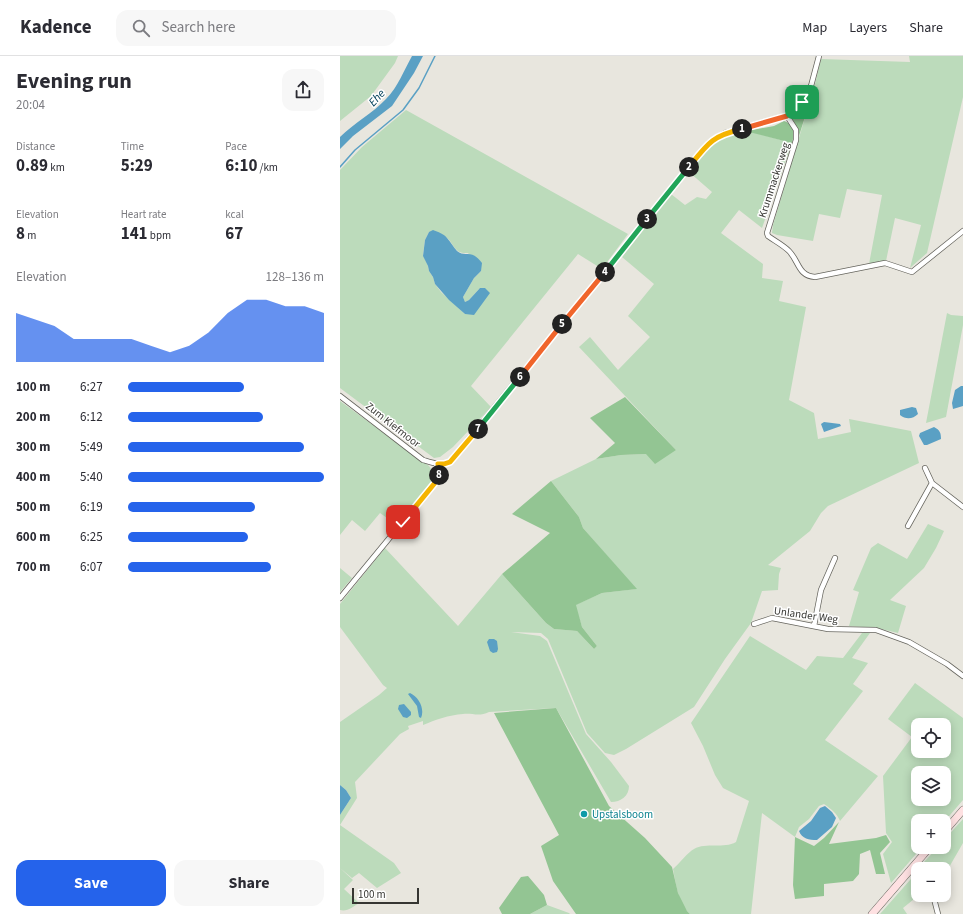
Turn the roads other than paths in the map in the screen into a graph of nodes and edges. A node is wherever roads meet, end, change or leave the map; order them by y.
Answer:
1 (819, 56) edge
2 (787, 116) junction
3 (963, 232) edge
4 (340, 396) edge
5 (438, 464) junction
6 (925, 468) dead end
7 (932, 483) junction
8 (963, 507) edge
9 (908, 526) dead end
10 (835, 558) dead end
11 (340, 598) edge
12 (754, 624) dead end
13 (814, 626) junction
14 (963, 676) edge
15 (963, 810) edge
16 (951, 824) edge
17 (924, 854) edge
18 (917, 862) edge
19 (911, 869) edge
20 (935, 902) edge
21 (872, 914) edge
22 (938, 914) edge

1 - 2 street
2 - 3 street, Krummackerweg
2 - 5 street
4 - 5 street, Zum Kiefmoor
5 - 11 street
6 - 7 street
7 - 8 street
7 - 9 street
10 - 13 street
12 - 13 street, Unlander Weg
13 - 14 street, Unlander Weg
15 - 16 main road
17 - 18 main road
19 - 21 main road
20 - 22 street

